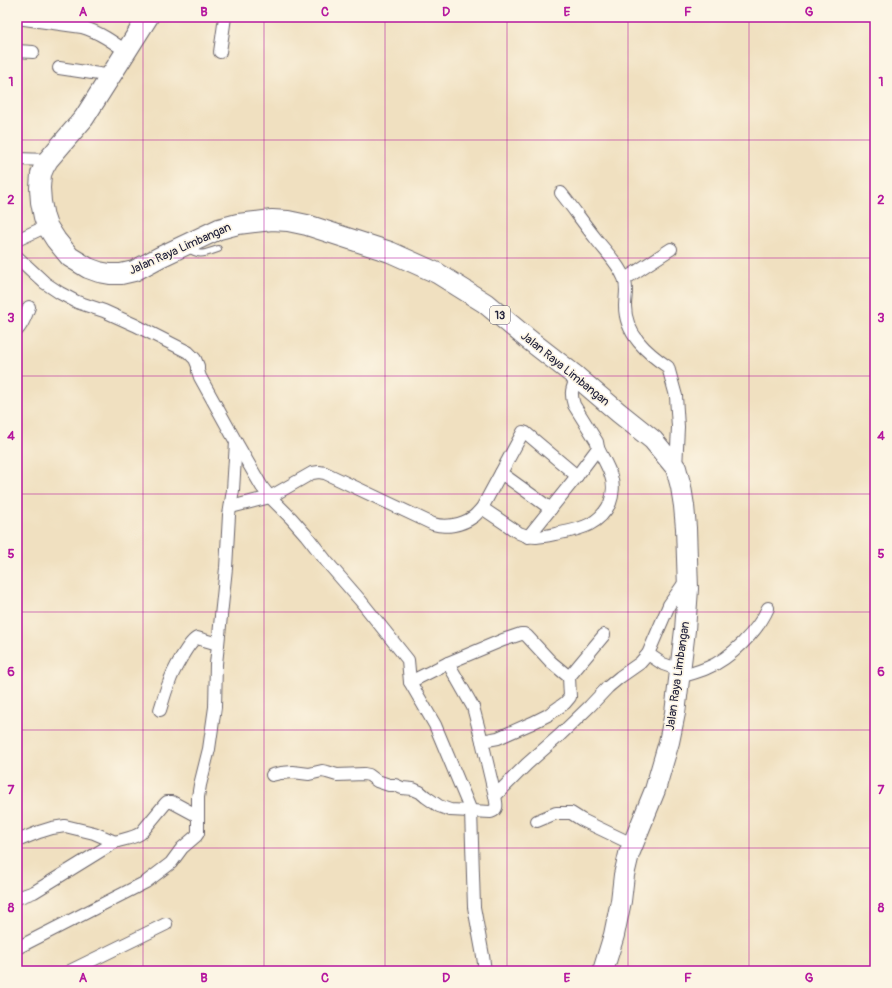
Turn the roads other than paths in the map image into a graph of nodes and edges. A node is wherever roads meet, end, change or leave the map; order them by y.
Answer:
1 (148, 17) edge
2 (225, 17) edge
3 (17, 18) edge
4 (17, 51) edge
5 (33, 52) dead end
6 (127, 52) junction
7 (220, 52) dead end
8 (59, 68) dead end
9 (112, 76) junction
10 (17, 159) edge
11 (48, 160) junction
12 (561, 193) dead end
13 (47, 226) junction
14 (17, 240) edge
15 (185, 245) junction
16 (671, 248) dead end
17 (218, 249) dead end
18 (17, 257) edge
19 (625, 279) junction
20 (29, 307) dead end
21 (17, 330) edge
22 (577, 377) junction
23 (236, 442) junction
24 (598, 448) junction
25 (676, 468) junction
26 (501, 473) junction
27 (577, 476) junction
28 (270, 497) junction
29 (230, 508) junction
30 (482, 508) junction
31 (551, 509) junction
32 (528, 537) junction
33 (688, 578) junction
34 (768, 608) dead end
35 (604, 635) dead end
36 (218, 644) junction
37 (648, 654) junction
38 (448, 663) junction
39 (680, 673) junction
40 (569, 677) junction
41 (410, 682) junction
42 (160, 710) dead end
43 (482, 741) junction
44 (272, 775) dead end
45 (495, 796) junction
46 (471, 812) junction
47 (198, 816) junction
48 (537, 820) dead end
49 (17, 841) edge
50 (116, 842) junction
51 (632, 844) junction
52 (17, 898) edge
53 (166, 924) dead end
54 (17, 948) edge
55 (70, 971) edge
56 (485, 971) edge
57 (603, 971) edge

1 - 6 highway, Jalan Raya Limbangan / 13
2 - 7 street
3 - 6 street
4 - 5 street
6 - 9 highway, Jalan Raya Limbangan / 13
8 - 9 street
9 - 11 highway, Jalan Raya Limbangan / 13
10 - 11 street
11 - 13 highway, Jalan Raya Limbangan / 13
12 - 19 street
13 - 14 street
13 - 15 highway, Jalan Raya Limbangan / 13
15 - 17 lane
15 - 22 highway, Jalan Raya Limbangan / 13
16 - 19 street
18 - 23 street
19 - 25 street
20 - 21 street
22 - 24 street
22 - 25 highway, Jalan Raya Limbangan / 13
23 - 28 street
23 - 29 street
24 - 27 street
24 - 32 street
25 - 33 highway, Jalan Raya Limbangan / 13
26 - 27 street
26 - 30 street
26 - 31 street
27 - 31 street
28 - 29 street
28 - 30 street
28 - 41 street
29 - 36 street
30 - 32 street
31 - 32 street
33 - 37 street
33 - 39 highway, Jalan Raya Limbangan / 13
34 - 39 street
35 - 40 street
36 - 42 street
36 - 47 street
37 - 39 street
37 - 45 street
38 - 40 street
38 - 41 street
38 - 43 street
39 - 51 highway, Jalan Raya Limbangan / 13
40 - 43 street
41 - 46 street
43 - 45 street
44 - 46 street
45 - 46 street
46 - 56 street
47 - 50 street
47 - 54 street
48 - 51 street
49 - 50 street
50 - 52 street
51 - 57 highway, Jalan Raya Limbangan / 13
53 - 55 street

